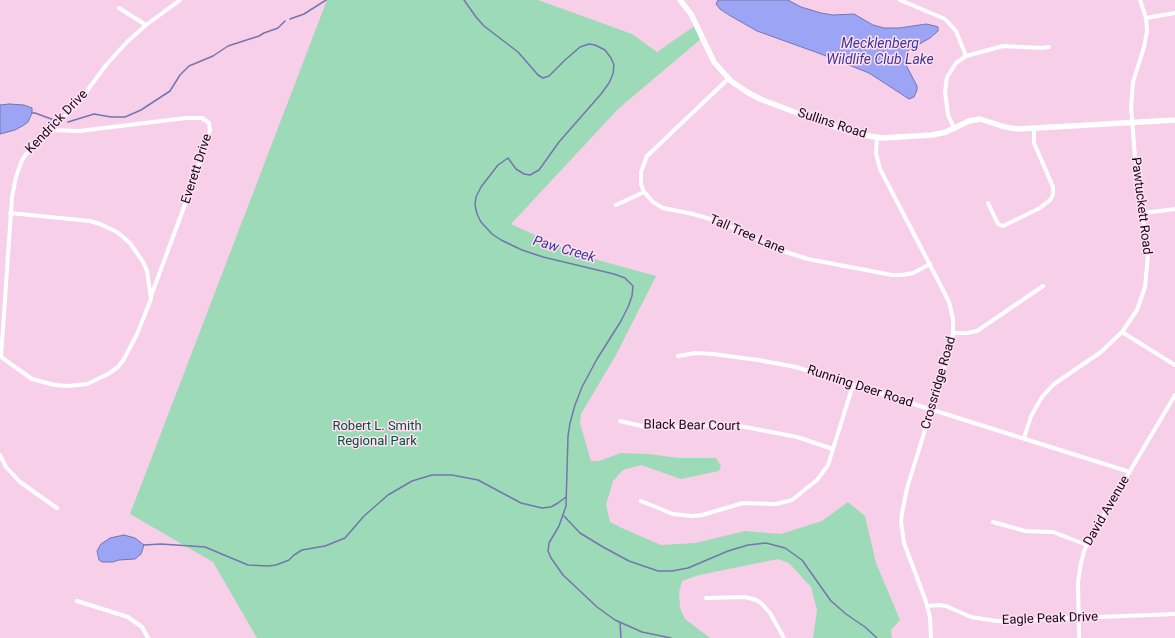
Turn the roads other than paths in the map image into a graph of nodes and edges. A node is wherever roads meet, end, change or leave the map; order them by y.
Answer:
1 (180, 0) edge
2 (680, 0) edge
3 (900, 0) edge
4 (1140, 0) edge
5 (119, 8) dead end
6 (1175, 13) edge
7 (1146, 18) junction
8 (146, 25) junction
9 (1050, 47) dead end
10 (966, 56) junction
11 (728, 79) junction
12 (1175, 120) edge
13 (1132, 122) junction
14 (954, 128) junction
15 (1034, 128) junction
16 (50, 130) junction
17 (877, 137) junction
18 (644, 192) junction
19 (988, 203) dead end
20 (616, 206) dead end
21 (1175, 209) edge
22 (10, 213) junction
23 (1143, 213) junction
24 (930, 264) junction
25 (1043, 286) dead end
26 (150, 299) junction
27 (1122, 332) junction
28 (953, 333) junction
29 (678, 356) dead end
30 (0, 357) edge
31 (1175, 365) edge
32 (853, 385) junction
33 (1175, 395) edge
34 (932, 410) junction
35 (620, 421) dead end
36 (1024, 438) junction
37 (832, 449) junction
38 (0, 455) edge
39 (1130, 472) junction
40 (641, 502) dead end
41 (57, 508) dead end
42 (993, 522) dead end
43 (1086, 545) junction
44 (706, 598) dead end
45 (77, 601) dead end
46 (927, 606) junction
47 (1175, 614) edge
48 (1079, 618) junction
49 (148, 638) edge
50 (784, 638) edge
51 (931, 638) edge
52 (1079, 638) edge

1 - 8 street, Kendrick Drive
2 - 11 street, Sullins Road
3 - 10 street
4 - 7 street, Pawtuckett Road
5 - 8 street
6 - 7 street
7 - 13 street, Pawtuckett Road
8 - 16 street, Kendrick Drive
9 - 10 street
10 - 14 street
11 - 17 street, Sullins Road
11 - 18 street
12 - 13 street, Sullins Road
13 - 15 street, Sullins Road
13 - 23 street, Pawtuckett Road
14 - 15 street, Sullins Road
14 - 17 street, Sullins Road
15 - 19 street
16 - 22 street, Kendrick Drive
16 - 26 street, Everett Drive
17 - 24 street, Crossridge Road
18 - 20 street
18 - 24 street, Tall Tree Lane
21 - 23 street
22 - 26 street
22 - 30 street, Kendrick Drive
23 - 27 street, Pawtuckett Road
24 - 28 street, Crossridge Road
25 - 28 street
26 - 30 street, Kendrick Drive
27 - 31 street
27 - 36 street, Pawtuckett Road
28 - 34 street, Crossridge Road
29 - 32 street, Running Deer Road
32 - 34 street, Running Deer Road
32 - 37 street
33 - 39 street, David Avenue
34 - 36 street, Running Deer Road
34 - 46 street, Crossridge Road
35 - 37 street, Black Bear Court
36 - 39 street, Running Deer Road
37 - 40 street
38 - 41 street
39 - 43 street, David Avenue
42 - 43 street
43 - 48 street, David Avenue
44 - 50 street
45 - 49 street
46 - 48 street, Eagle Peak Drive
46 - 51 street, Crossridge Road
47 - 48 street, Eagle Peak Drive
48 - 52 street, David Avenue

